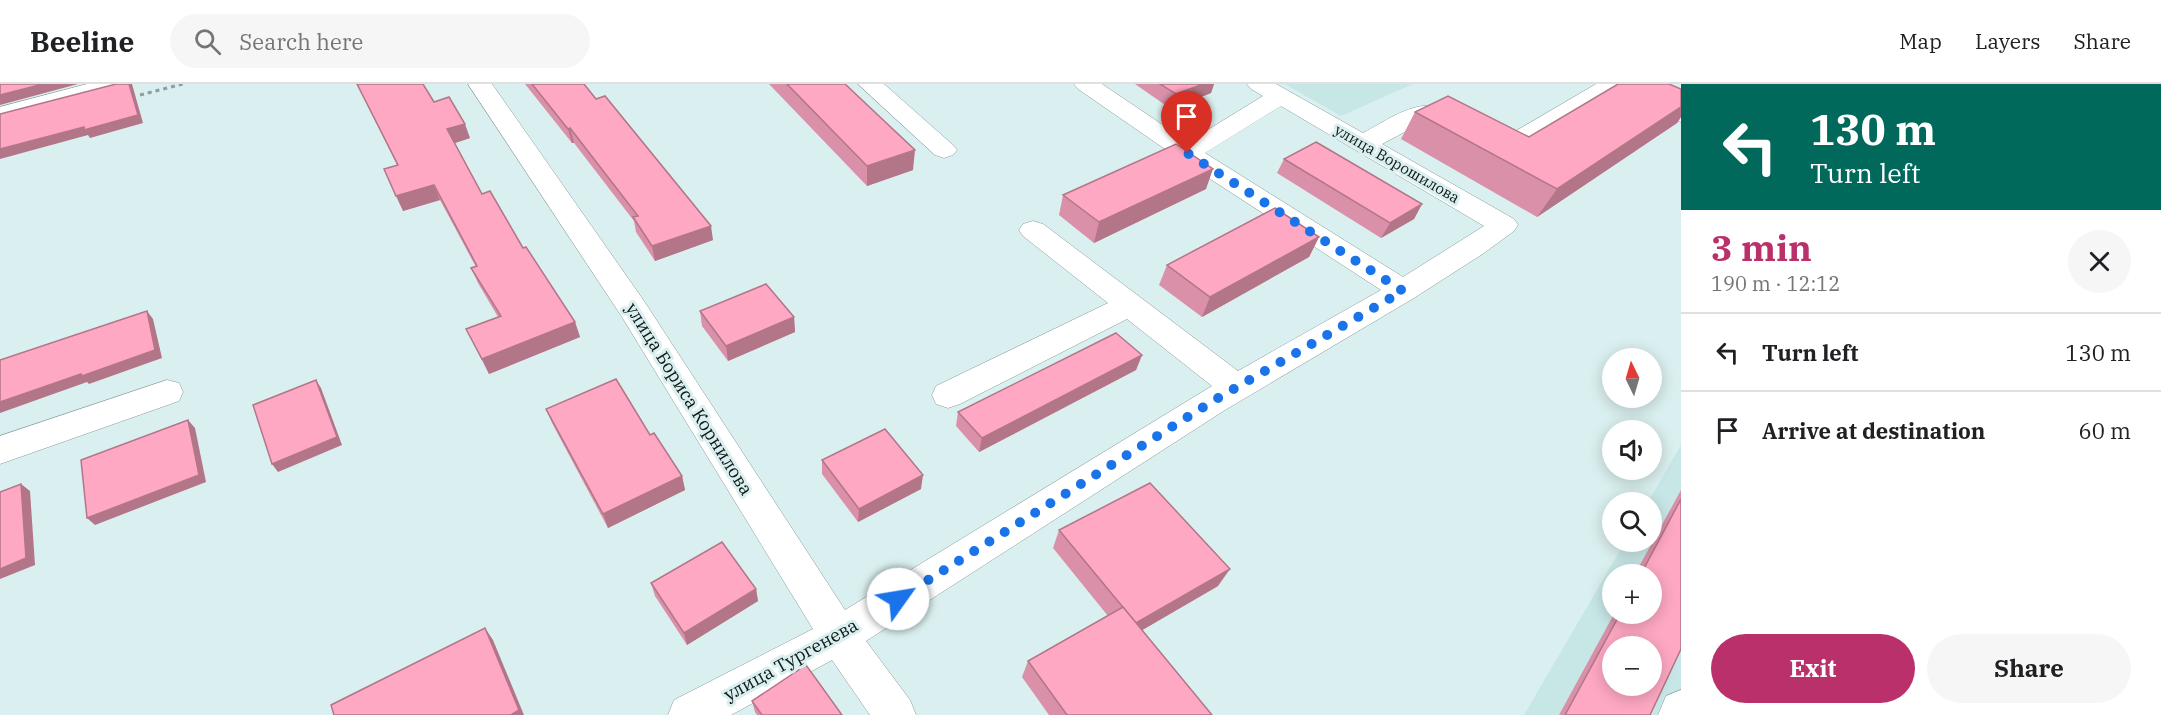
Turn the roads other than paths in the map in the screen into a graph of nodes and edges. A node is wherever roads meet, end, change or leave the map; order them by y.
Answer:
1 (115, 84) edge
2 (480, 84) edge
3 (870, 84) edge
4 (1086, 84) edge
5 (1270, 90) edge
6 (0, 114) edge
7 (1681, 115) edge
8 (1363, 144) junction
9 (944, 150) dead end
10 (1187, 153) junction
11 (1033, 230) dead end
12 (1474, 246) joint
13 (1403, 291) junction
14 (1130, 305) junction
15 (1237, 388) junction
16 (167, 392) dead end
17 (948, 395) dead end
18 (0, 450) edge
19 (839, 636) junction
20 (689, 715) edge
21 (895, 715) edge

1 - 6 street
2 - 19 street, улица Бориса Корнилова
3 - 9 street
4 - 10 street
5 - 8 street, улица Ворошилова
5 - 10 street
7 - 8 street
8 - 12 street, улица Ворошилова
10 - 13 street
11 - 14 street
12 - 13 street, улица Тургенева
13 - 15 street, улица Тургенева
14 - 15 street
14 - 17 street
15 - 19 street, улица Тургенева
16 - 18 street
19 - 20 street, улица Тургенева
19 - 21 street, улица Бориса Корнилова

